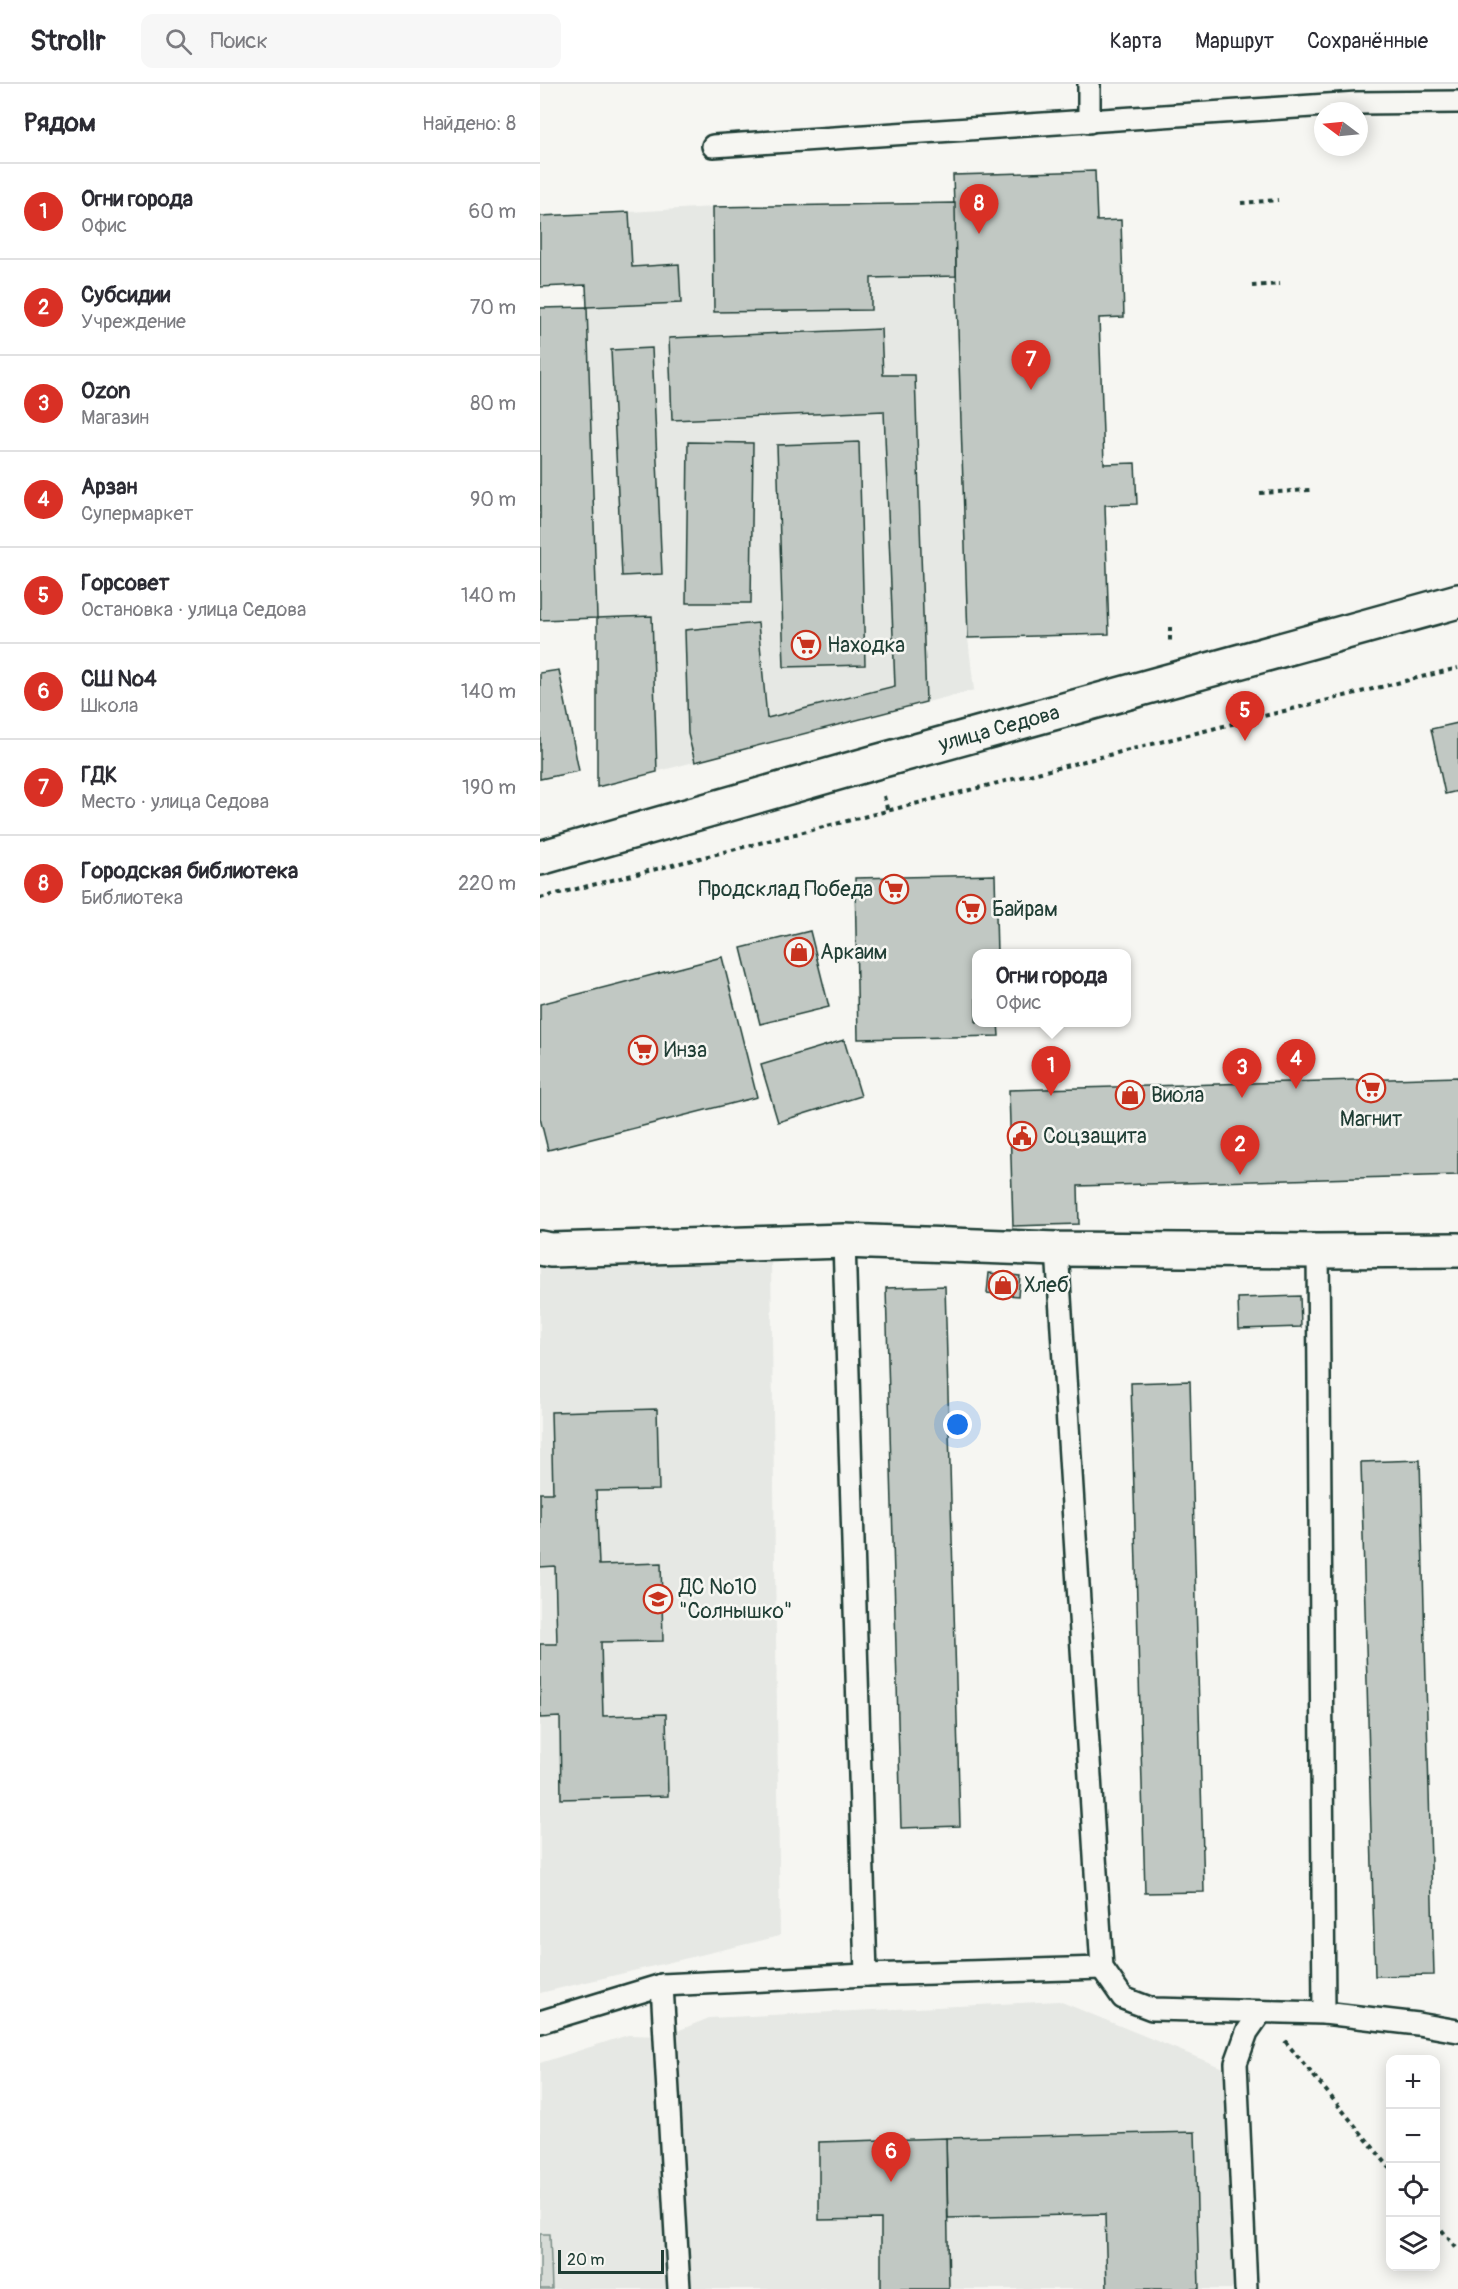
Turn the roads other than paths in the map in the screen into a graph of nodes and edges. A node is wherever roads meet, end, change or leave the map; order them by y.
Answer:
1 (1089, 84) edge
2 (1458, 102) edge
3 (1089, 122) junction
4 (713, 146) dead end
5 (1458, 601) edge
6 (540, 858) edge
7 (844, 1241) junction
8 (540, 1248) edge
9 (1057, 1249) junction
10 (1458, 1250) edge
11 (1318, 1251) junction
12 (1102, 1968) junction
13 (866, 1975) junction
14 (662, 1984) junction
15 (1261, 2012) junction
16 (1324, 2013) junction
17 (540, 2022) edge
18 (1458, 2031) edge
19 (679, 2289) edge
20 (1246, 2289) edge

1 - 3 lane
2 - 3 lane
3 - 4 lane
5 - 6 main road, улица Седова
7 - 8 main road
7 - 9 main road
7 - 13 lane
9 - 11 main road
9 - 12 lane
10 - 11 main road
11 - 16 lane
12 - 13 lane
12 - 15 lane
13 - 14 lane
14 - 17 lane
14 - 19 lane
15 - 16 lane
15 - 20 lane
16 - 18 lane

